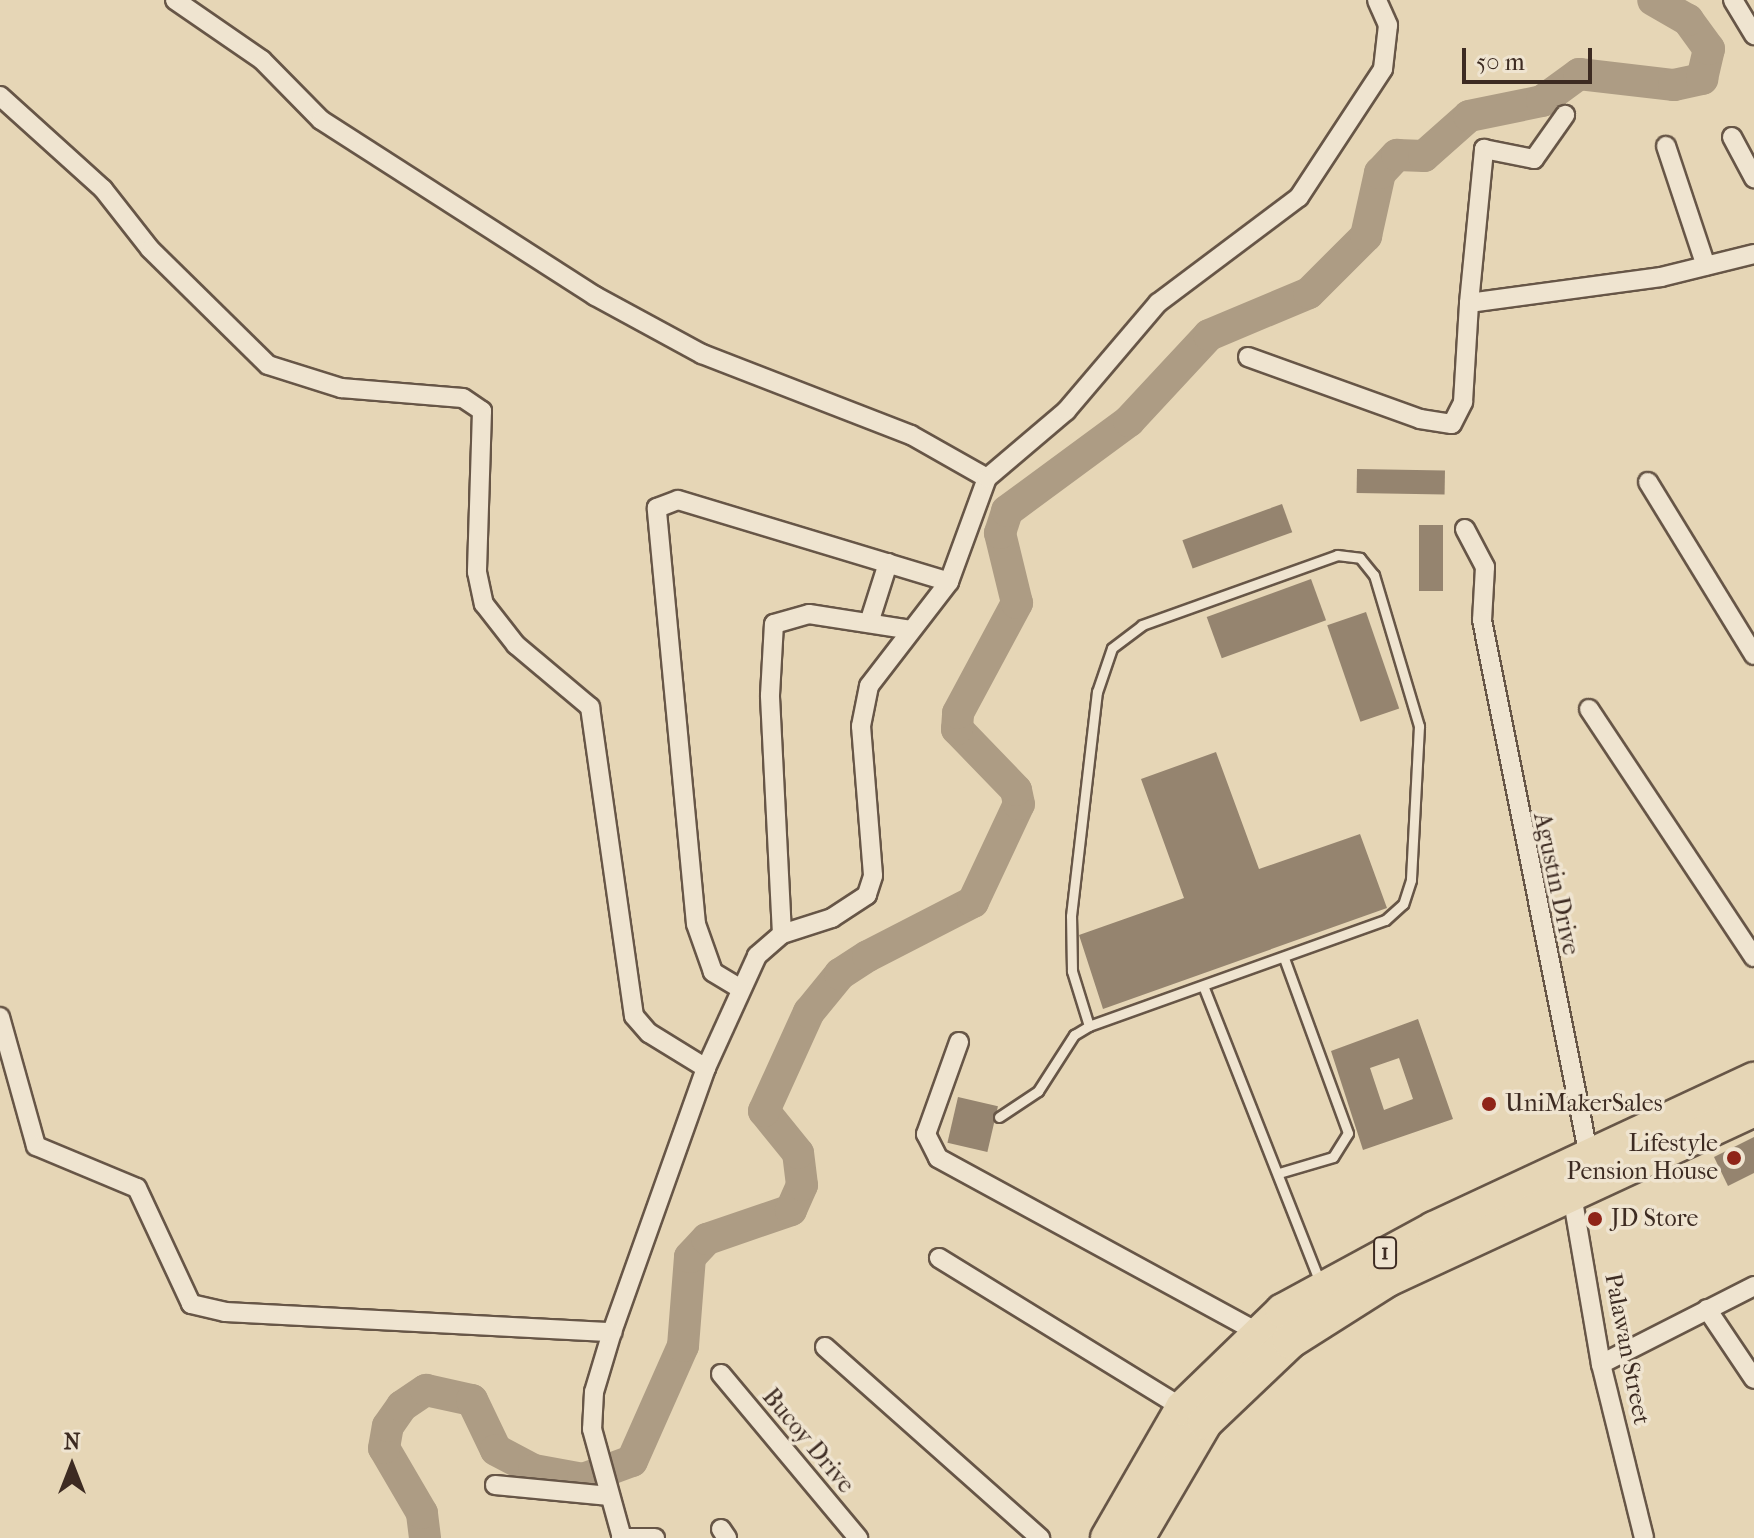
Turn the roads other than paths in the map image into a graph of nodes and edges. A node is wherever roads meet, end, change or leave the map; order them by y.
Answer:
1 (175, 0) edge
2 (1377, 0) edge
3 (1733, 0) edge
4 (1754, 35) edge
5 (0, 96) edge
6 (1565, 115) dead end
7 (1732, 137) dead end
8 (1666, 146) dead end
9 (1754, 178) edge
10 (1754, 254) edge
11 (1706, 266) junction
12 (1469, 303) junction
13 (1248, 357) dead end
14 (987, 478) junction
15 (1648, 482) dead end
16 (1465, 529) dead end
17 (888, 563) junction
18 (949, 582) junction
19 (869, 623) junction
20 (911, 630) junction
21 (1754, 655) edge
22 (1589, 709) dead end
23 (782, 934) junction
24 (1754, 957) edge
25 (1284, 958) junction
26 (1204, 988) junction
27 (741, 989) junction
28 (0, 1017) edge
29 (1089, 1026) junction
30 (959, 1042) dead end
31 (706, 1068) junction
32 (1754, 1080) edge
33 (1754, 1109) edge
34 (999, 1117) dead end
35 (1279, 1173) junction
36 (1576, 1174) junction
37 (939, 1258) dead end
38 (1754, 1286) edge
39 (1329, 1297) junction
40 (1707, 1309) junction
41 (612, 1332) junction
42 (1257, 1332) junction
43 (825, 1347) dead end
44 (1601, 1364) junction
45 (721, 1374) dead end
46 (1754, 1379) edge
47 (1183, 1408) junction
48 (495, 1485) dead end
49 (606, 1488) junction
50 (621, 1538) edge
51 (655, 1538) edge
52 (858, 1538) edge
53 (1040, 1538) edge
54 (1108, 1538) edge
55 (1137, 1538) edge
56 (1644, 1538) edge

1 - 14 street
2 - 14 street
3 - 4 street
5 - 31 street
6 - 12 street
7 - 9 street
8 - 11 street
10 - 11 street
11 - 12 street
12 - 13 street
14 - 18 street
15 - 21 street
16 - 36 street, Agustin Drive
17 - 18 street
17 - 19 street
17 - 27 street
18 - 20 street
19 - 20 street
19 - 23 street
20 - 23 street
22 - 24 street
23 - 27 street
25 - 26 lane
25 - 29 lane
25 - 35 lane
26 - 29 lane
26 - 35 lane
27 - 31 street
28 - 41 street
29 - 34 lane
30 - 42 street
31 - 41 street
32 - 36 highway, 1
33 - 36 highway, 1
35 - 39 lane
36 - 39 highway, 1
36 - 44 street, Palawan Street
37 - 47 street
38 - 40 street
39 - 42 highway, 1
39 - 55 highway, 1
40 - 44 street
40 - 46 street
41 - 49 street
42 - 47 highway, 1
43 - 53 street
44 - 56 street, Palawan Street
45 - 52 street, Bucoy Drive
47 - 54 highway, 1
48 - 49 street
49 - 50 street
50 - 51 street

